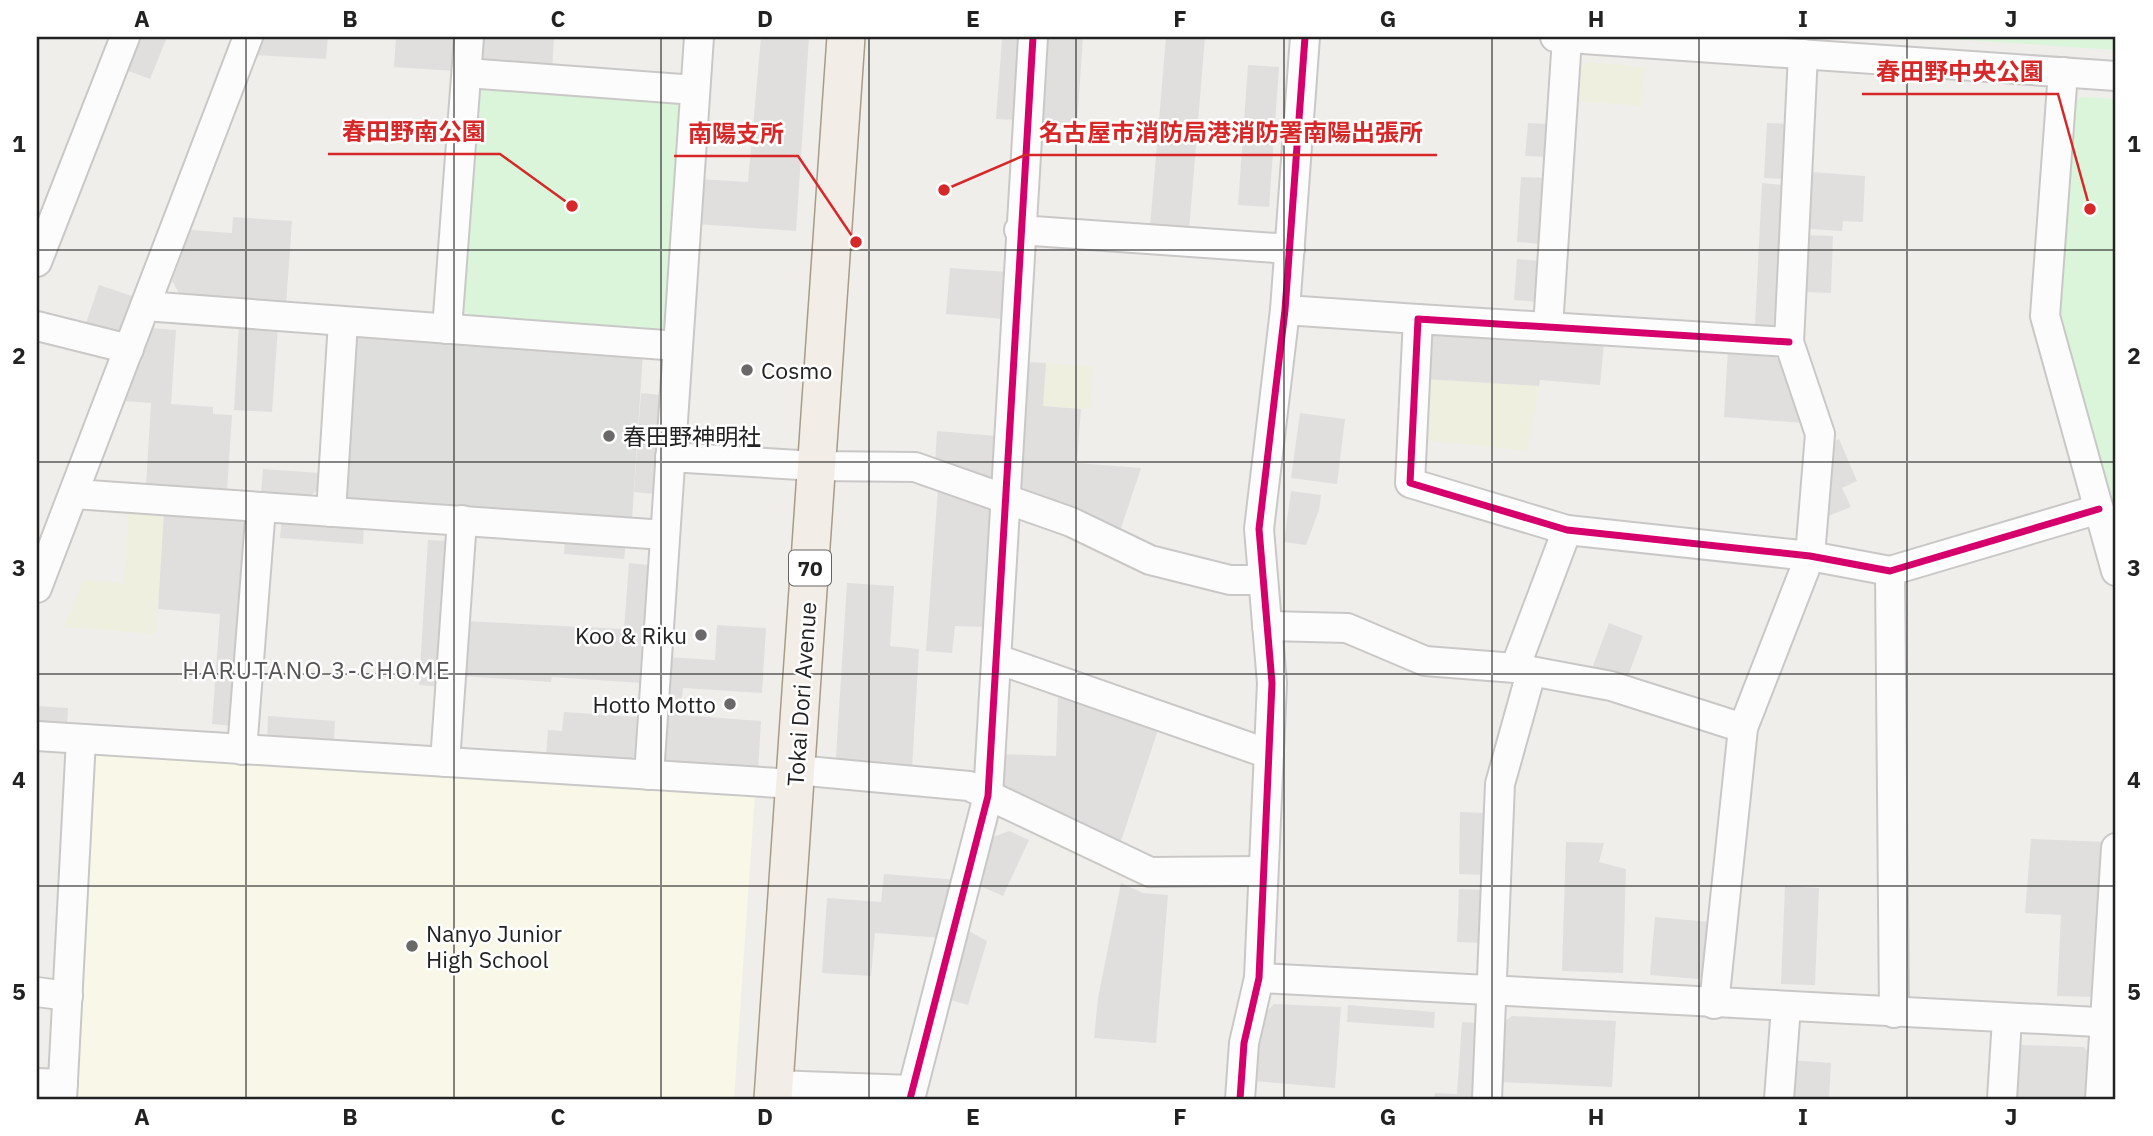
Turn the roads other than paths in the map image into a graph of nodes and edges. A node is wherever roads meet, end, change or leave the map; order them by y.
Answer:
1 (125, 37) edge
2 (248, 37) edge
3 (470, 37) edge
4 (699, 37) edge
5 (846, 37) edge
6 (1033, 37) edge
7 (1305, 37) edge
8 (1555, 37) edge
9 (1567, 38) edge
10 (1803, 54) junction
11 (2063, 72) junction
12 (467, 73) junction
13 (2116, 76) edge
14 (695, 90) junction
15 (1019, 230) junction
16 (1290, 249) junction
17 (37, 262) edge
18 (145, 306) junction
19 (1285, 310) junction
20 (1418, 318) junction
21 (343, 322) junction
22 (37, 326) edge
23 (1548, 327) junction
24 (447, 329) junction
25 (1789, 342) junction
26 (678, 346) junction
27 (129, 349) junction
28 (670, 457) junction
29 (816, 466) junction
30 (74, 494) junction
31 (1005, 499) junction
32 (261, 507) junction
33 (2099, 509) junction
34 (331, 512) junction
35 (462, 520) junction
36 (1567, 530) junction
37 (665, 535) junction
38 (1810, 556) junction
39 (1890, 571) junction
40 (2116, 571) edge
41 (1263, 580) junction
42 (37, 588) edge
43 (1267, 626) junction
44 (998, 659) junction
45 (1523, 671) junction
46 (1743, 728) junction
47 (37, 736) edge
48 (81, 739) junction
49 (242, 750) junction
50 (1269, 754) junction
51 (445, 762) junction
52 (649, 775) junction
53 (795, 777) junction
54 (988, 796) junction
55 (2116, 848) edge
56 (1263, 871) junction
57 (1259, 978) junction
58 (1491, 990) junction
59 (37, 992) edge
60 (68, 996) junction
61 (1714, 1004) junction
62 (1786, 1007) junction
63 (1894, 1013) junction
64 (2007, 1019) junction
65 (2111, 1023) edge
66 (54, 1089) edge
67 (773, 1092) edge
68 (910, 1095) edge
69 (1240, 1099) edge
70 (1487, 1099) edge
71 (1779, 1099) edge
72 (2002, 1099) edge
73 (2100, 1099) edge

1 - 17 street
2 - 18 street
3 - 12 street
4 - 14 street
5 - 29 main road, Tokai Dori Avenue / 70
6 - 15 street
7 - 16 street
8 - 9 street
9 - 10 street
9 - 23 street
10 - 11 street
10 - 25 street
11 - 13 street
11 - 33 street
12 - 14 street
12 - 24 street
14 - 26 street
15 - 16 street
15 - 31 street
16 - 19 street
18 - 21 street
18 - 27 street
19 - 20 street
19 - 41 street
20 - 23 street
20 - 36 street
21 - 24 street
21 - 34 street
22 - 27 street
23 - 25 street
24 - 26 street
25 - 38 street
26 - 28 street
27 - 30 street
28 - 29 street
28 - 37 street
29 - 31 street
29 - 53 main road, Tokai Dori Avenue / 70
30 - 32 street
30 - 42 street
31 - 41 street
31 - 44 street
32 - 34 street
32 - 49 street
33 - 39 street
33 - 40 street
34 - 35 street
35 - 37 street
35 - 51 street
36 - 38 street
36 - 45 street
37 - 52 street
38 - 39 street
38 - 46 street
39 - 63 street
41 - 43 street
43 - 45 street
43 - 50 street
44 - 50 street
44 - 54 street
45 - 46 street
45 - 58 street
46 - 61 street
47 - 48 street
48 - 49 street
48 - 60 street
49 - 51 street
50 - 56 street
51 - 52 street
52 - 53 street
53 - 54 street
53 - 67 main road, Tokai Dori Avenue / 70
54 - 56 street
54 - 68 street
55 - 65 street
56 - 57 street
57 - 58 street
57 - 69 street
58 - 61 street
58 - 70 street
59 - 60 street
60 - 66 street
61 - 62 street
62 - 63 street
62 - 71 street
63 - 64 street
64 - 65 street
64 - 72 street
65 - 73 street
67 - 68 street

